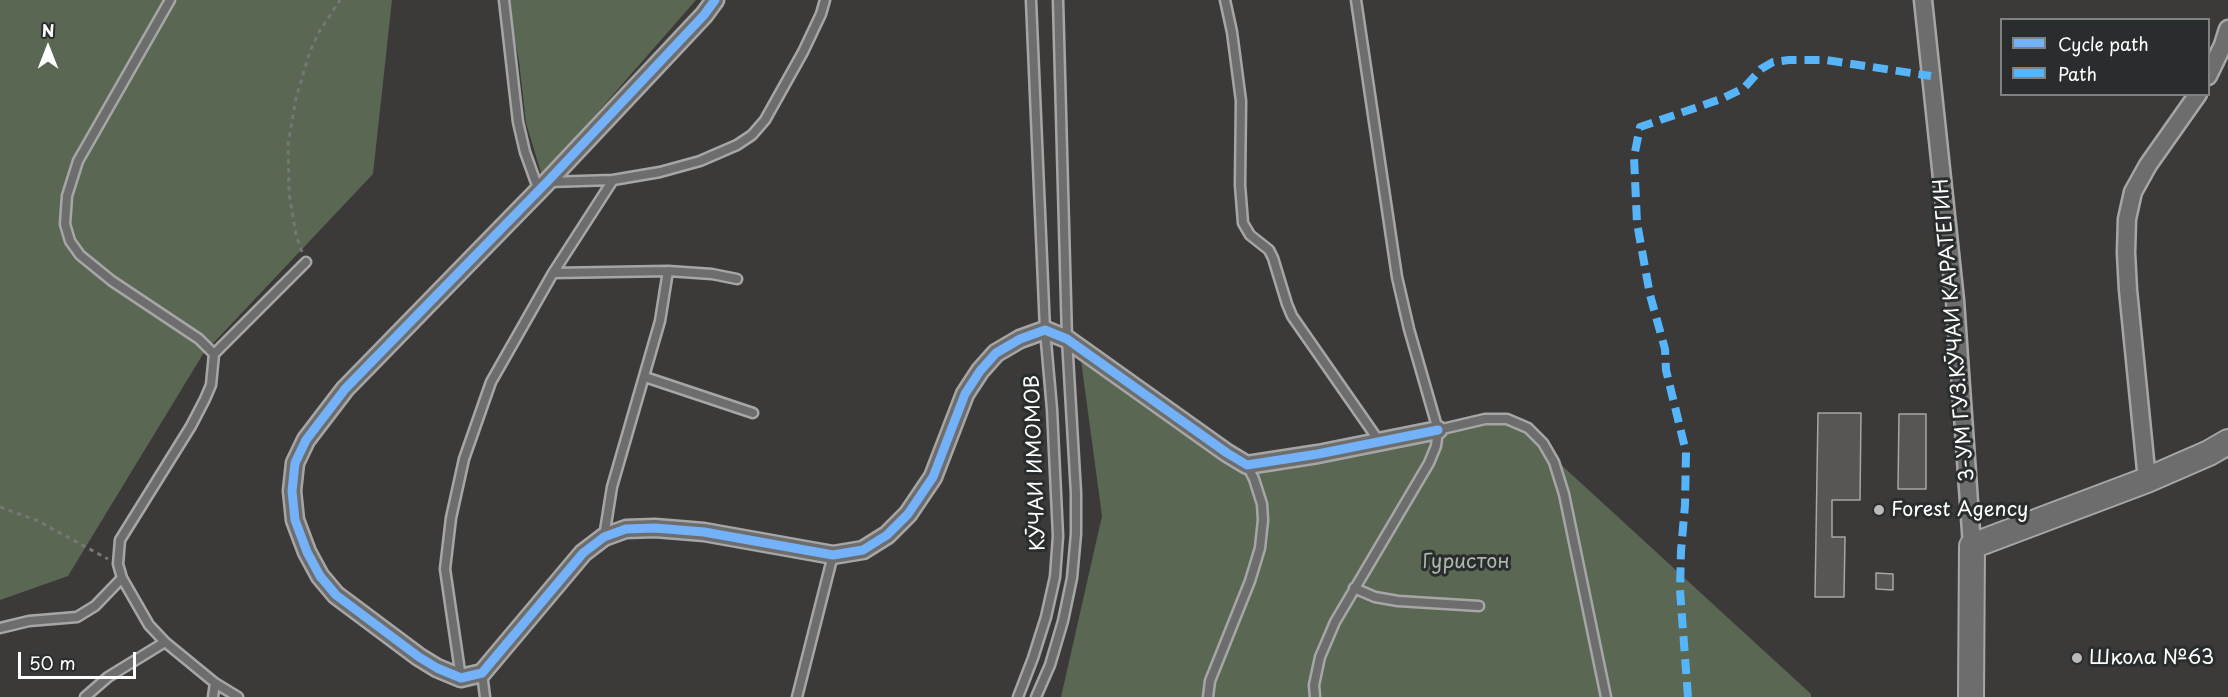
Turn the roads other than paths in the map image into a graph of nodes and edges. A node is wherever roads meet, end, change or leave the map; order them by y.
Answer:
1 (170, 0) edge
2 (504, 0) edge
3 (715, 0) edge
4 (825, 0) edge
5 (1031, 0) edge
6 (1058, 0) edge
7 (1225, 0) edge
8 (1356, 0) edge
9 (1923, 0) edge
10 (2228, 29) edge
11 (2210, 72) edge
12 (2197, 96) edge
13 (613, 180) junction
14 (543, 186) junction
15 (306, 262) road end
16 (668, 271) junction
17 (553, 273) junction
18 (737, 279) dead end
19 (1045, 330) junction
20 (1067, 339) junction
21 (214, 354) junction
22 (645, 377) junction
23 (753, 413) dead end
24 (1438, 430) junction
25 (1379, 441) junction
26 (2228, 442) edge
27 (1247, 465) junction
28 (2146, 480) junction
29 (604, 537) junction
30 (1972, 546) junction
31 (833, 555) junction
32 (122, 578) junction
33 (1354, 588) junction
34 (1479, 606) dead end
35 (0, 628) edge
36 (165, 642) junction
37 (482, 673) junction
38 (461, 678) junction
39 (215, 683) junction
40 (85, 697) edge
41 (213, 697) edge
42 (238, 697) edge
43 (485, 697) edge
44 (797, 697) edge
45 (1018, 697) edge
46 (1036, 697) edge
47 (1208, 697) edge
48 (1315, 697) edge
49 (1606, 697) edge
50 (1971, 697) edge

1 - 21 lane
2 - 14 lane
3 - 14 street
4 - 13 lane
5 - 19 lane, КӮЧАИ ИМОМОВ
6 - 20 lane, КӮЧАИ ИМОМОВ
7 - 25 lane
8 - 24 lane
9 - 30 street, 3-УМ ГУЗ.КӮЧАИ КАРАТЕГИН
10 - 11 street
12 - 28 street
13 - 14 lane
13 - 17 lane
14 - 38 street
15 - 21 lane
16 - 17 lane
16 - 18 lane
16 - 22 lane
17 - 38 lane
19 - 20 street
19 - 31 street
19 - 45 lane, КӮЧАИ ИМОМОВ
20 - 27 street
20 - 46 lane, КӮЧАИ ИМОМОВ
21 - 32 lane
22 - 23 lane
22 - 29 lane
24 - 25 street
24 - 33 lane
24 - 49 lane
25 - 27 street
26 - 28 street
27 - 47 lane
28 - 30 street
29 - 31 street
29 - 37 street
30 - 50 street, 3-УМ ГУЗ.КӮЧАИ КАРАТЕГИН
31 - 44 lane
32 - 35 lane
32 - 36 lane
33 - 34 lane
33 - 48 lane
36 - 39 lane
36 - 40 lane
37 - 38 street
37 - 43 lane
39 - 41 lane
39 - 42 lane

